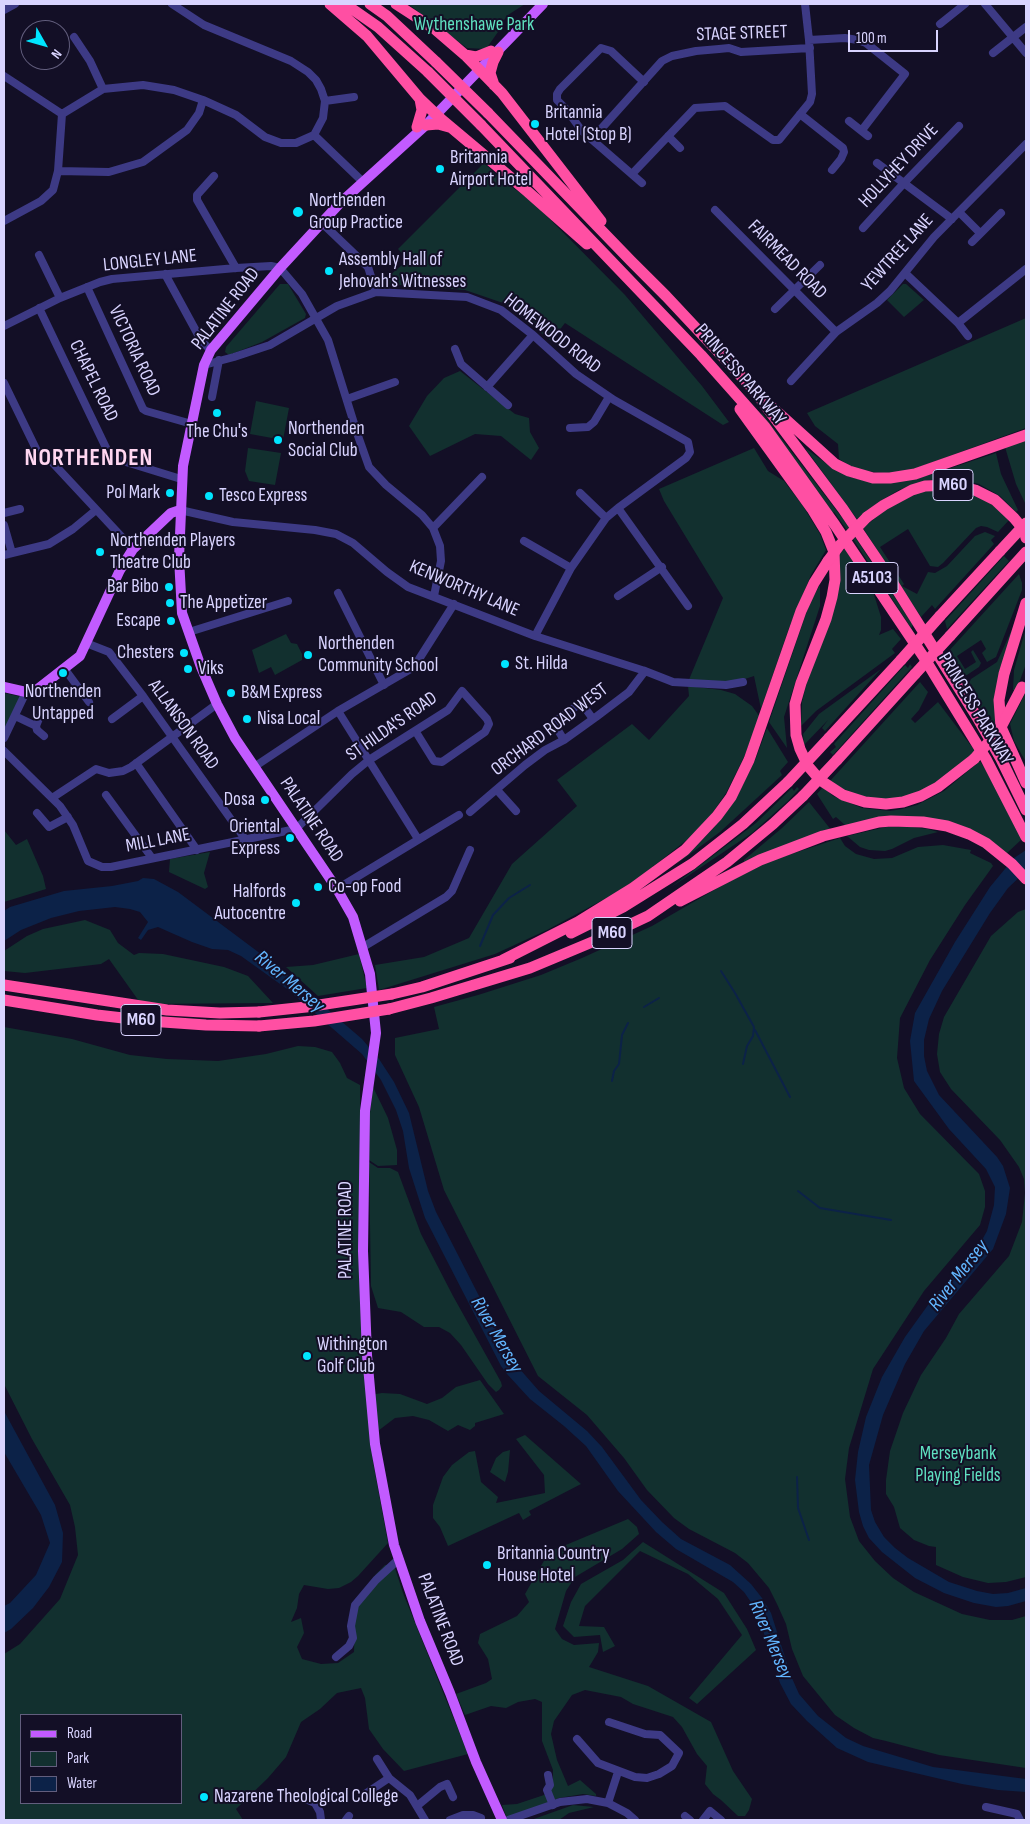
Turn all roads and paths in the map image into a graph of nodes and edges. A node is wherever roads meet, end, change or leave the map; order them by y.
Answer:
1 (15, 4) edge
2 (172, 4) edge
3 (330, 4) edge
4 (345, 4) edge
5 (370, 4) edge
6 (396, 4) edge
7 (542, 4) edge
8 (805, 4) edge
9 (966, 4) edge
10 (985, 4) edge
11 (4, 10) edge
12 (940, 24) dead end
13 (1026, 27) edge
14 (74, 37) dead end
15 (1013, 38) junction
16 (809, 44) junction
17 (494, 52) junction
18 (993, 53) dead end
19 (1026, 53) edge
20 (465, 55) junction
21 (478, 68) junction
22 (4, 76) edge
23 (644, 82) junction
24 (494, 85) junction
25 (103, 89) junction
26 (354, 97) dead end
27 (420, 99) junction
28 (203, 100) junction
29 (325, 101) junction
30 (435, 112) junction
31 (62, 114) junction
32 (800, 114) junction
33 (849, 121) dead end
34 (422, 126) junction
35 (959, 126) dead end
36 (451, 128) junction
37 (862, 130) junction
38 (314, 135) junction
39 (668, 136) junction
40 (868, 136) dead end
41 (592, 140) junction
42 (1026, 144) edge
43 (680, 148) dead end
44 (876, 164) dead end
45 (832, 170) dead end
46 (58, 171) junction
47 (632, 174) junction
48 (214, 176) dead end
49 (362, 181) junction
50 (904, 183) junction
51 (642, 184) dead end
52 (715, 210) dead end
53 (959, 212) junction
54 (1001, 213) dead end
55 (952, 219) junction
56 (4, 221) edge
57 (321, 222) junction
58 (863, 228) dead end
59 (980, 233) junction
60 (972, 242) dead end
61 (39, 255) dead end
62 (631, 261) junction
63 (820, 265) dead end
64 (236, 268) junction
65 (280, 268) junction
66 (618, 268) junction
67 (1026, 269) edge
68 (905, 273) junction
69 (165, 274) junction
70 (86, 287) junction
71 (795, 290) junction
72 (376, 292) junction
73 (60, 298) junction
74 (39, 308) junction
75 (775, 309) dead end
76 (316, 317) junction
77 (958, 323) junction
78 (4, 326) edge
79 (836, 332) junction
80 (533, 335) junction
81 (968, 336) dead end
82 (455, 349) dead end
83 (211, 350) junction
84 (701, 355) junction
85 (219, 360) junction
86 (204, 364) junction
87 (791, 381) dead end
88 (395, 382) dead end
89 (4, 383) edge
90 (486, 387) junction
91 (752, 389) junction
92 (609, 396) junction
93 (212, 397) dead end
94 (347, 399) junction
95 (508, 405) dead end
96 (192, 424) junction
97 (570, 428) dead end
98 (1026, 436) edge
99 (39, 455) dead end
100 (50, 461) dead end
101 (482, 478) dead end
102 (181, 479) junction
103 (580, 493) dead end
104 (618, 508) junction
105 (20, 509) dead end
106 (96, 510) junction
107 (180, 510) junction
108 (4, 513) edge
109 (606, 518) junction
110 (1026, 523) edge
111 (4, 525) edge
112 (433, 528) junction
113 (1026, 538) edge
114 (524, 541) dead end
115 (133, 549) junction
116 (1026, 552) edge
117 (12, 553) junction
118 (4, 555) edge
119 (571, 568) junction
120 (662, 568) junction
121 (338, 593) dead end
122 (434, 596) junction
123 (618, 596) dead end
124 (288, 601) dead end
125 (1026, 603) edge
126 (454, 604) junction
127 (688, 606) dead end
128 (189, 632) junction
129 (535, 636) junction
130 (86, 643) junction
131 (64, 668) junction
132 (646, 671) junction
133 (743, 682) dead end
134 (1024, 682) edge
135 (384, 685) junction
136 (4, 686) edge
137 (26, 692) junction
138 (143, 696) junction
139 (89, 702) dead end
140 (217, 704) junction
141 (338, 711) junction
142 (15, 716) junction
143 (40, 716) dead end
144 (112, 719) dead end
145 (593, 720) junction
146 (36, 726) junction
147 (416, 732) junction
148 (44, 736) dead end
149 (172, 737) junction
150 (4, 738) edge
151 (564, 740) junction
152 (4, 751) edge
153 (369, 760) junction
154 (136, 763) junction
155 (254, 767) junction
156 (1026, 783) edge
157 (497, 790) junction
158 (106, 795) dead end
159 (52, 798) junction
160 (1026, 810) edge
161 (516, 811) dead end
162 (470, 812) dead end
163 (37, 813) dead end
164 (459, 815) dead end
165 (68, 817) junction
166 (296, 829) junction
167 (1026, 837) edge
168 (244, 839) junction
169 (418, 839) junction
170 (197, 850) junction
171 (470, 850) dead end
172 (152, 858) junction
173 (1026, 879) edge
174 (337, 889) junction
175 (648, 916) junction
176 (362, 947) junction
177 (503, 960) junction
178 (4, 985) edge
179 (4, 1000) edge
180 (399, 1560) junction
181 (336, 1657) dead end
182 (609, 1722) dead end
183 (577, 1739) dead end
184 (376, 1759) dead end
185 (618, 1772) junction
186 (548, 1775) dead end
187 (389, 1778) junction
188 (299, 1796) dead end
189 (362, 1796) dead end
190 (453, 1798) dead end
191 (608, 1804) junction
192 (553, 1805) junction
193 (417, 1806) junction
194 (986, 1807) dead end
195 (481, 1818) dead end
196 (421, 1819) edge
197 (321, 1820) edge
198 (450, 1820) edge
199 (502, 1820) edge
200 (508, 1820) edge
201 (635, 1820) edge
202 (703, 1820) edge
203 (721, 1820) edge
204 (1020, 1820) edge

1 - 11 street
2 - 29 street
3 - 27 highway
4 - 66 highway, PRINCESS PARKWAY / A5103, bridge
5 - 62 highway, PRINCESS PARKWAY / A5103, bridge
6 - 20 highway
7 - 17 main road, PALATINE ROAD
8 - 16 street
9 - 12 street
10 - 15 street
13 - 15 street
14 - 25 street
15 - 18 street
15 - 19 street
16 - 23 street, STAGE STREET
16 - 32 street
16 - 37 street, STAGE STREET
17 - 20 highway
17 - 21 main road, PALATINE ROAD
17 - 24 highway
20 - 21 highway
21 - 24 highway
21 - 30 main road, PALATINE ROAD
22 - 31 street
23 - 41 street, STAGE STREET
23 - 41 street
24 - 62 highway
25 - 28 street
25 - 31 street
26 - 29 street
27 - 30 highway
27 - 34 highway
28 - 38 street
28 - 46 street
29 - 38 street
30 - 34 main road, PALATINE ROAD
30 - 36 highway
31 - 46 street
32 - 39 street
32 - 45 street
33 - 37 street
34 - 36 highway
34 - 49 main road, PALATINE ROAD
35 - 50 street, HOLLYHEY DRIVE
36 - 66 highway
37 - 40 street
38 - 49 street
39 - 43 street
39 - 47 street
41 - 47 street
42 - 53 street, YEWTREE LANE
44 - 50 street
46 - 56 street
47 - 51 street
48 - 64 street
49 - 57 main road, PALATINE ROAD
50 - 55 street
50 - 58 street, HOLLYHEY DRIVE
52 - 71 street, FAIRMEAD ROAD
53 - 55 street, YEWTREE LANE
53 - 59 street
54 - 59 street
55 - 68 street, YEWTREE LANE
57 - 65 main road, PALATINE ROAD
57 - 72 street
59 - 60 street
61 - 73 street
62 - 91 highway, PRINCESS PARKWAY / A5103
63 - 71 street
64 - 65 street, LONGLEY LANE
64 - 69 street, LONGLEY LANE
65 - 76 street
65 - 83 main road, PALATINE ROAD
66 - 84 highway, PRINCESS PARKWAY / A5103
67 - 77 street
68 - 77 street
68 - 79 street, YEWTREE LANE
69 - 70 street, LONGLEY LANE
69 - 83 street
70 - 73 street, LONGLEY LANE
70 - 96 street, VICTORIA ROAD
71 - 75 street
71 - 79 street, FAIRMEAD ROAD
72 - 76 street, HOMEWOOD ROAD
72 - 80 street, HOMEWOOD ROAD
73 - 74 street, LONGLEY LANE
74 - 78 street, LONGLEY LANE
74 - 102 street, CHAPEL ROAD
76 - 85 street, HOMEWOOD ROAD
76 - 94 street
77 - 81 street
79 - 87 street, YEWTREE LANE
80 - 90 street
80 - 92 street, HOMEWOOD ROAD
82 - 90 street
83 - 86 main road, PALATINE ROAD
84 - 134 highway, bridge
84 - 167 highway, PRINCESS PARKWAY / A5103
85 - 86 street, HOMEWOOD ROAD
85 - 93 street
86 - 96 main road, PALATINE ROAD
88 - 94 street
89 - 99 street
90 - 95 street
91 - 98 highway, M60
91 - 160 highway, PRINCESS PARKWAY / A5103
92 - 97 street
92 - 104 street, HOMEWOOD ROAD
94 - 112 street
96 - 102 main road, PALATINE ROAD
100 - 106 street
101 - 112 street
102 - 107 main road, PALATINE ROAD
103 - 109 street
104 - 109 street
104 - 120 street
105 - 108 street
106 - 115 street
106 - 117 street
107 - 115 main road
107 - 122 street, KENWORTHY LANE
107 - 128 main road, PALATINE ROAD
109 - 119 street
110 - 177 highway, M60, bridge
111 - 117 street
112 - 122 street
113 - 177 highway, M60, bridge
114 - 119 street
115 - 130 main road
116 - 175 highway, M60, bridge
117 - 118 street
119 - 129 street
120 - 123 street
120 - 127 street
121 - 135 street
122 - 126 street, KENWORTHY LANE
124 - 128 street
125 - 156 highway
126 - 129 street, KENWORTHY LANE
126 - 135 street
128 - 140 main road, PALATINE ROAD
129 - 132 street, KENWORTHY LANE
130 - 131 main road
130 - 138 street, ALLANSON ROAD
131 - 137 main road
131 - 139 street
132 - 133 street, KENWORTHY LANE
132 - 145 street, ORCHARD ROAD WEST
135 - 141 street
136 - 137 main road
137 - 142 street
138 - 144 street
138 - 149 street, ALLANSON ROAD
140 - 149 street
140 - 155 main road, PALATINE ROAD
141 - 153 street
141 - 155 street
142 - 146 street
142 - 150 street
143 - 146 street
145 - 151 street, ORCHARD ROAD WEST
145 - 151 street
146 - 148 street
147 - 147 street, ST HILDA'S ROAD
147 - 153 street, ST HILDA'S ROAD
149 - 154 street
149 - 168 street, ALLANSON ROAD
151 - 157 street, ORCHARD ROAD WEST
152 - 159 street, MILL LANE
153 - 166 street, ST HILDA'S ROAD
153 - 169 street
154 - 159 street
154 - 170 street
155 - 166 main road, PALATINE ROAD
157 - 161 street
157 - 162 street, ORCHARD ROAD WEST
158 - 172 street
159 - 165 street, MILL LANE
163 - 165 street
164 - 169 street
165 - 172 street, MILL LANE
166 - 168 street, MILL LANE
166 - 174 main road, PALATINE ROAD
168 - 170 street, MILL LANE
169 - 174 street
170 - 172 street, MILL LANE
171 - 176 street
173 - 175 highway, M60
174 - 176 main road, PALATINE ROAD
175 - 179 highway, M60, bridge
176 - 180 main road, PALATINE ROAD
177 - 178 highway, M60, bridge
180 - 181 street
180 - 199 main road, PALATINE ROAD
182 - 185 street
183 - 185 street
184 - 187 street
185 - 191 street
186 - 192 street
187 - 189 street
187 - 193 street
188 - 197 street
190 - 193 street
191 - 192 street
191 - 201 street
192 - 200 street
193 - 196 street
194 - 204 street
195 - 198 street
202 - 203 street

